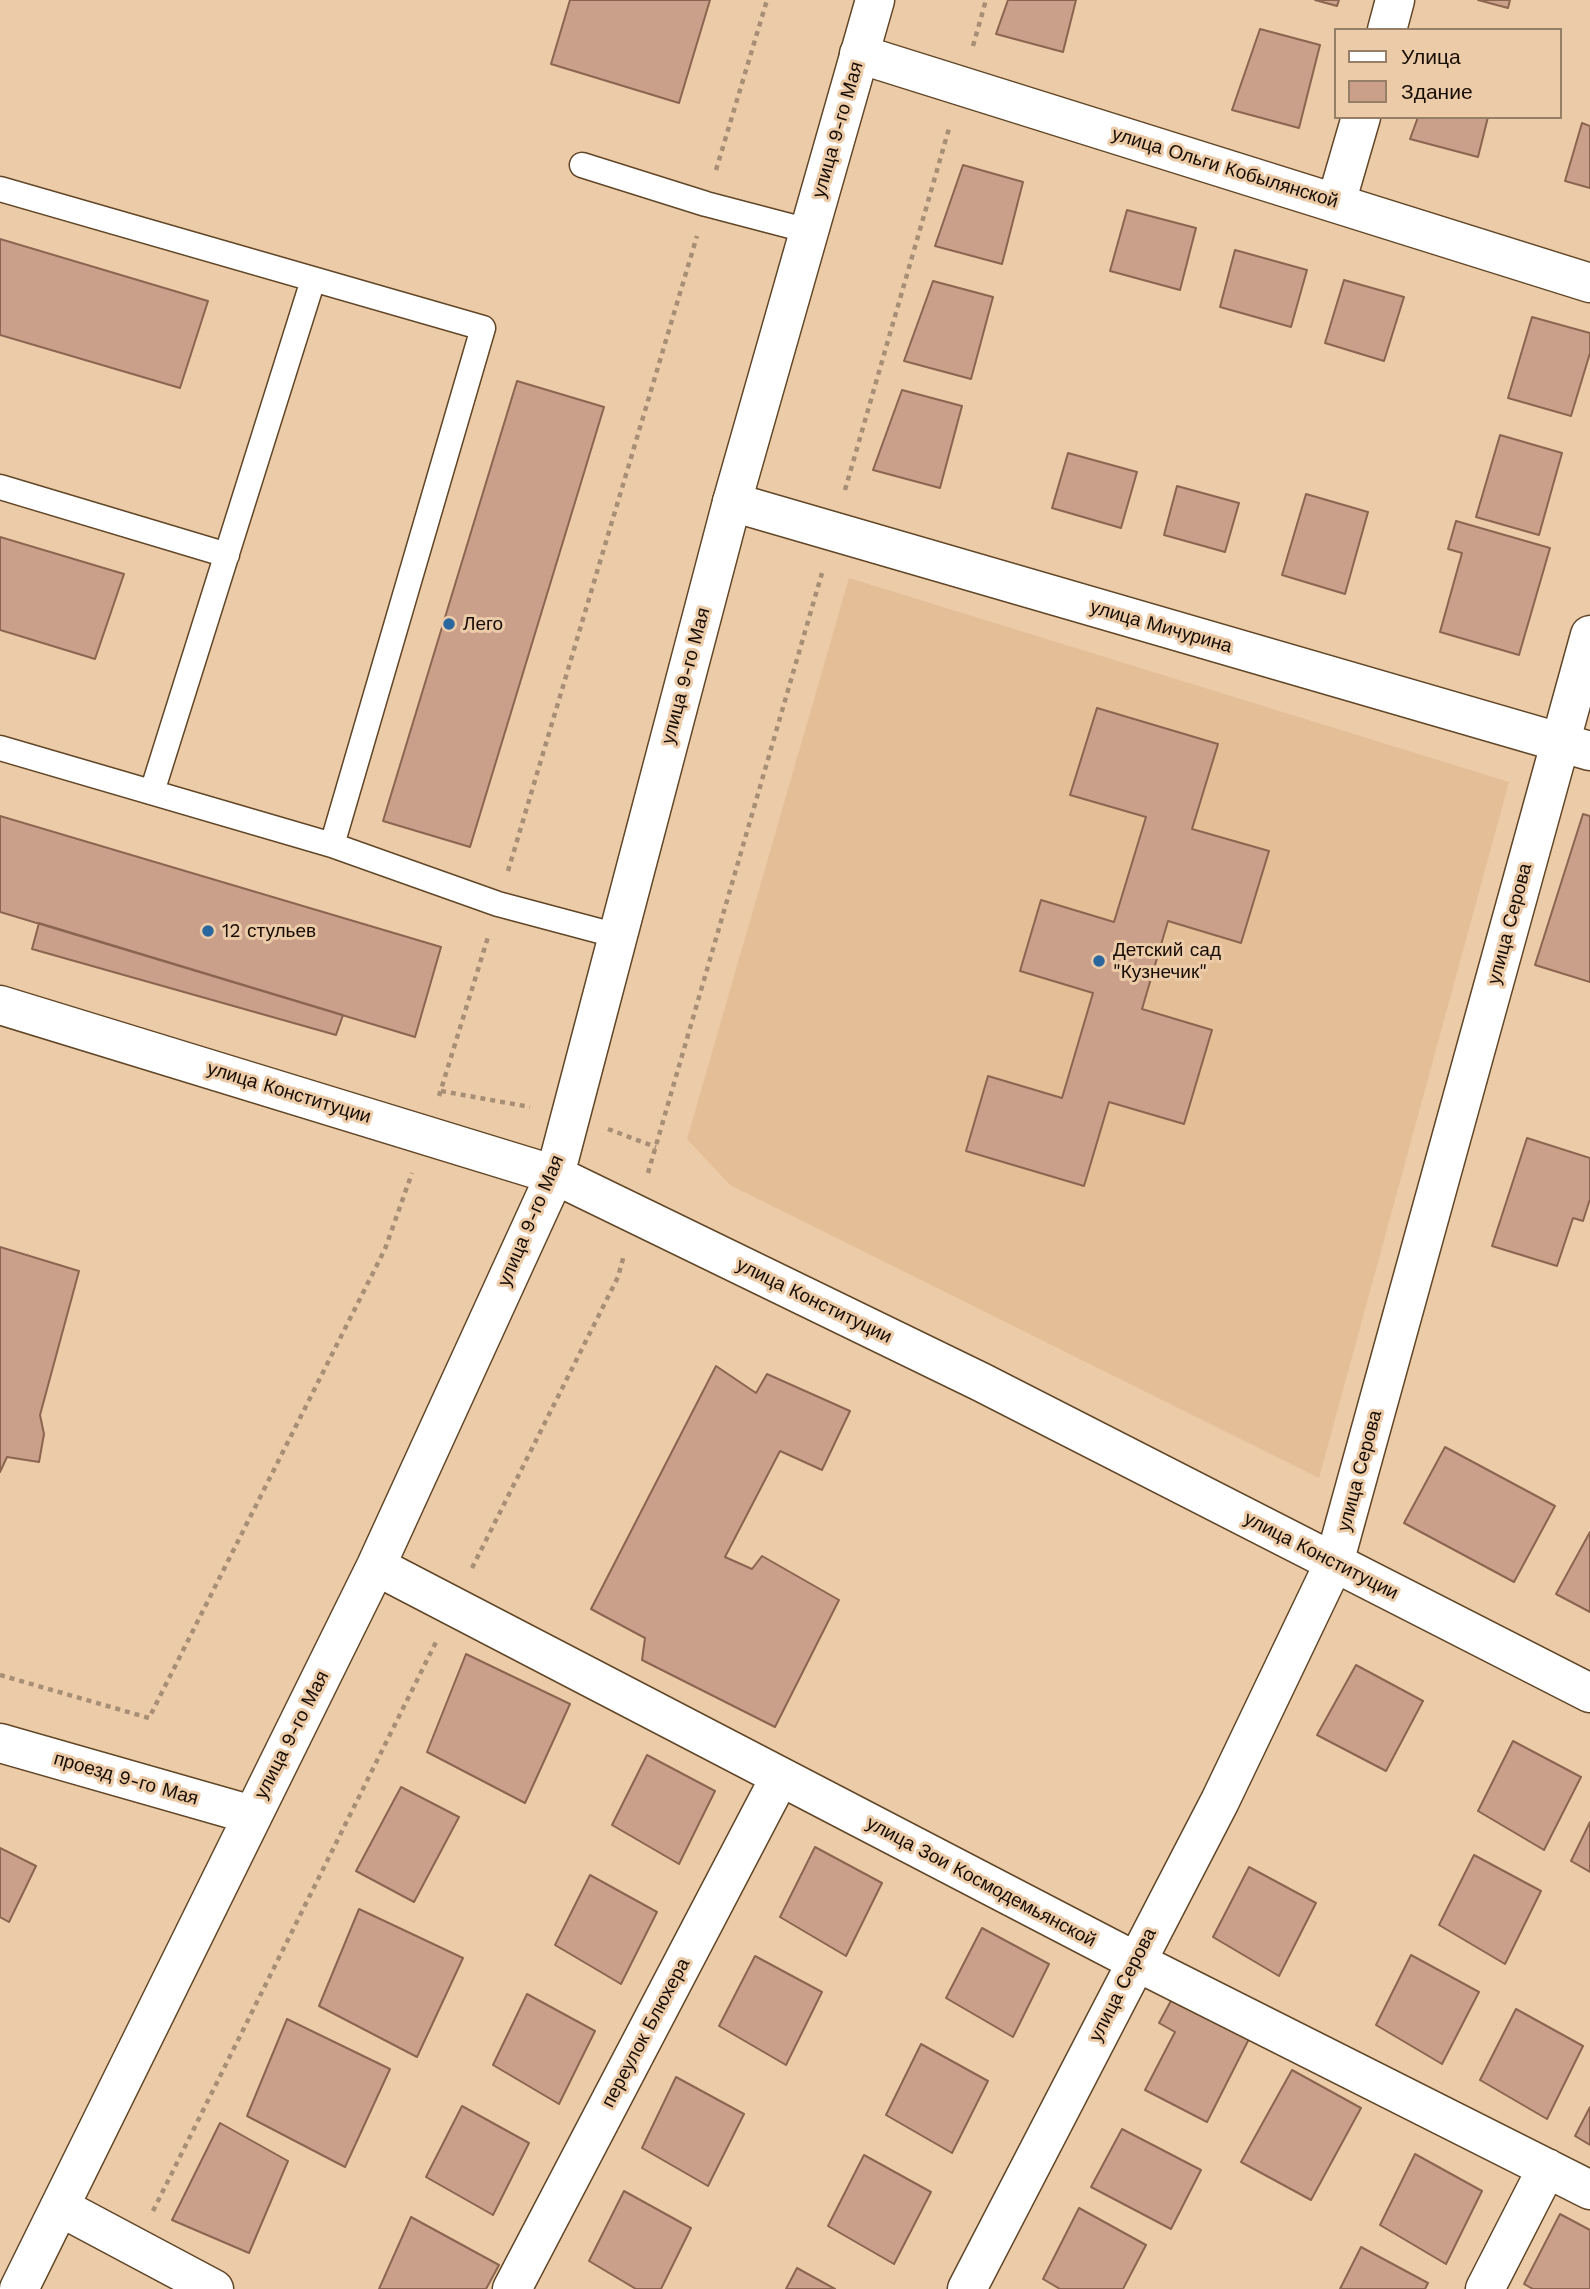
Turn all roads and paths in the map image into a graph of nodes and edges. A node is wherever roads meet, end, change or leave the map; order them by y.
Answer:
1 (767, 0) edge
2 (875, 0) edge
3 (1395, 0) edge
4 (1388, 28) edge
5 (859, 54) junction
6 (1360, 119) edge
7 (582, 165) dead end
8 (0, 189) edge
9 (1336, 203) junction
10 (706, 204) junction
11 (809, 231) junction
12 (313, 280) junction
13 (1590, 283) edge
14 (0, 487) edge
15 (732, 502) junction
16 (227, 555) junction
17 (1590, 635) edge
18 (1575, 747) edge
19 (0, 748) edge
20 (152, 792) junction
21 (332, 845) junction
22 (498, 904) junction
23 (618, 936) junction
24 (0, 1005) edge
25 (426, 1135) junction
26 (555, 1175) junction
27 (1334, 1563) junction
28 (376, 1566) junction
29 (0, 1675) edge
30 (1590, 1693) edge
31 (0, 1743) edge
32 (780, 1777) junction
33 (252, 1815) junction
34 (1135, 1961) junction
35 (1547, 2168) junction
36 (1590, 2190) edge
37 (60, 2207) junction
38 (19, 2289) edge
39 (214, 2289) edge
40 (512, 2289) edge
41 (967, 2289) edge
42 (1485, 2289) edge

1 - 10 path
2 - 5 street, улица 9-го Мая
3 - 4 street
5 - 9 street, улица Ольги Кобылянской
5 - 11 street, улица 9-го Мая
6 - 9 street
7 - 10 lane
8 - 12 lane
9 - 13 street, улица Ольги Кобылянской
10 - 11 lane
10 - 22 path
11 - 15 street, улица 9-го Мая
12 - 16 lane
12 - 21 lane
14 - 16 lane
15 - 18 street, улица Мичурина
15 - 23 street, улица 9-го Мая
16 - 20 lane
17 - 18 street, улица Серова
18 - 27 street, улица Серова
19 - 20 lane
20 - 21 lane
21 - 22 lane
22 - 23 lane
22 - 25 path
23 - 26 street, улица 9-го Мая
24 - 25 street, улица Конституции
25 - 26 street, улица Конституции
25 - 29 path
26 - 27 street, улица Конституции
26 - 28 street, улица 9-го Мая
27 - 30 street, улица Конституции
27 - 34 street, улица Серова
28 - 32 street, улица Зои Космодемьянской
28 - 33 street, улица 9-го Мая
31 - 33 street, проезд 9-го Мая
32 - 34 street, улица Зои Космодемьянской
32 - 40 street, переулок Блюхера
33 - 37 street, улица 9-го Мая
34 - 35 street, улица Зои Космодемьянской
34 - 41 street, улица Серова
35 - 36 street, улица Зои Космодемьянской
35 - 42 street
37 - 38 street, улица 9-го Мая
37 - 39 street

